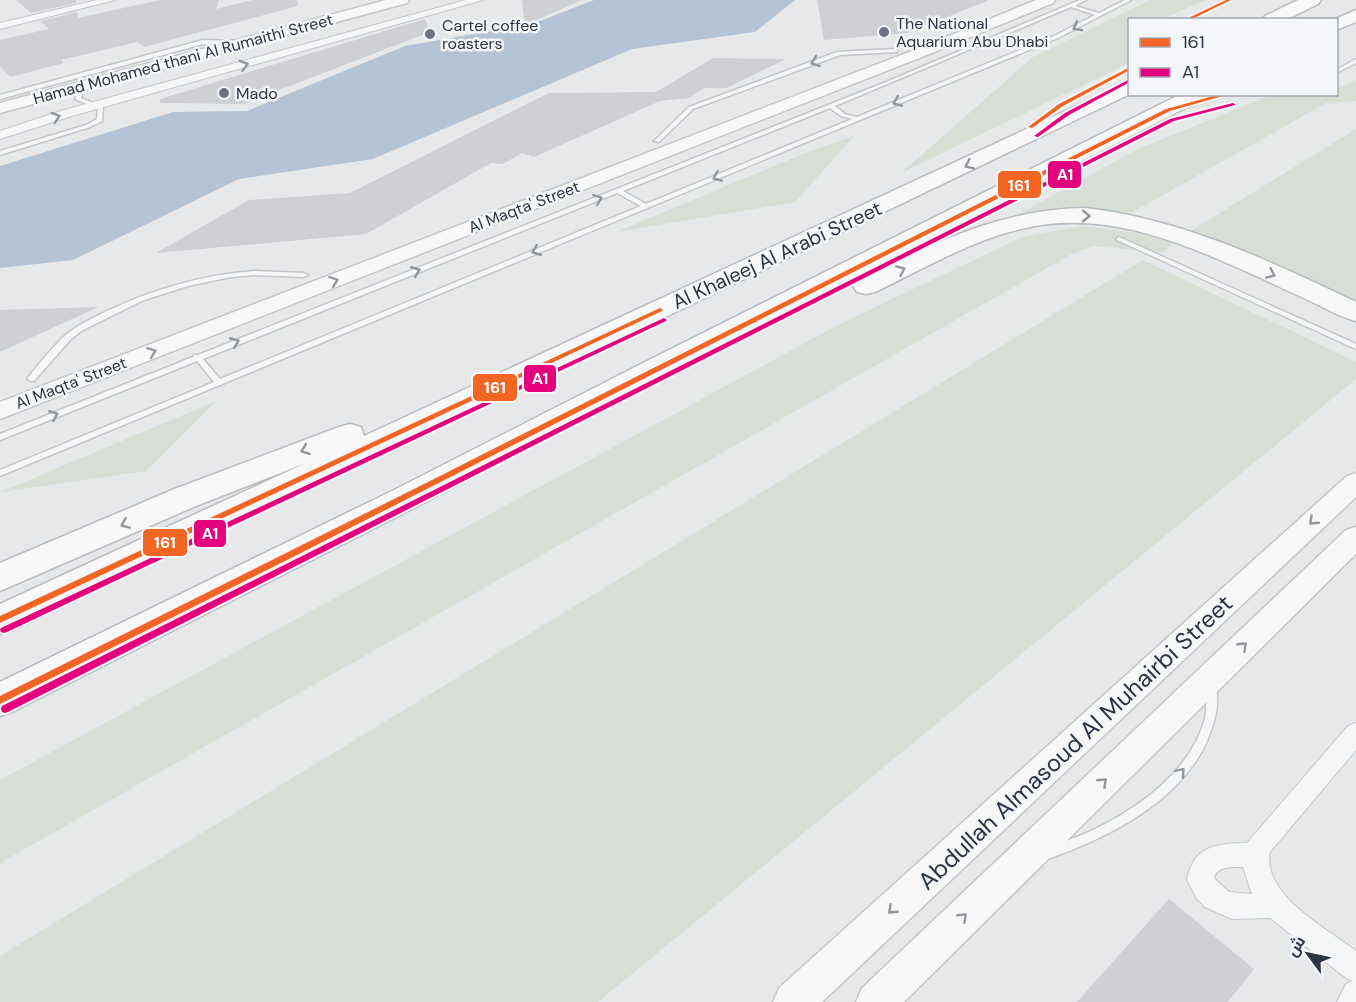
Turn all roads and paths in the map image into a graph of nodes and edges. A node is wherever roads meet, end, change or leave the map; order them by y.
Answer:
1 (110, 0) edge
2 (402, 0) edge
3 (478, 0) edge
4 (1020, 0) edge
5 (1048, 0) edge
6 (1084, 0) edge
7 (1129, 0) edge
8 (1229, 0) edge
9 (1312, 0) edge
10 (332, 4) dead end
11 (1071, 6) junction
12 (1099, 15) junction
13 (1356, 15) edge
14 (1189, 18) edge
15 (1275, 18) edge
16 (320, 22) junction
17 (1338, 24) edge
18 (0, 27) edge
19 (267, 36) junction
20 (243, 43) junction
21 (290, 52) junction
22 (1356, 61) edge
23 (890, 66) junction
24 (1128, 69) edge
25 (1338, 71) edge
26 (88, 84) junction
27 (1128, 88) edge
28 (1194, 96) edge
29 (1222, 96) edge
30 (0, 97) edge
31 (96, 105) junction
32 (831, 106) junction
33 (0, 108) edge
34 (1168, 110) junction
35 (857, 118) junction
36 (0, 135) edge
37 (1015, 142) junction
38 (0, 153) edge
39 (618, 190) junction
40 (646, 206) junction
41 (497, 212) junction
42 (556, 215) junction
43 (1119, 239) dead end
44 (304, 275) junction
45 (1356, 313) edge
46 (1356, 347) edge
47 (197, 357) junction
48 (653, 369) junction
49 (31, 379) junction
50 (219, 383) junction
51 (0, 391) edge
52 (462, 403) junction
53 (0, 411) edge
54 (0, 437) edge
55 (0, 473) edge
56 (1356, 482) edge
57 (1356, 537) edge
58 (0, 578) edge
59 (0, 620) edge
60 (1212, 677) junction
61 (0, 700) edge
62 (1356, 733) edge
63 (1255, 855) junction
64 (1023, 860) junction
65 (1274, 905) junction
66 (1356, 968) edge
67 (1356, 994) edge
68 (793, 1002) edge
69 (876, 1002) edge
70 (1351, 1002) edge

1 - 18 street
2 - 16 street, Hamad Mohamed thani Al Rumaithi Street
3 - 21 street
4 - 23 street, Al Maqta' Street
5 - 23 street, Al Maqta' Street
6 - 11 lane
7 - 12 lane
8 - 14 lane
9 - 15 highway
10 - 16 street
11 - 12 lane
11 - 23 lane
12 -> 35 lane
13 - 17 highway
16 - 19 street, Hamad Mohamed thani Al Rumaithi Street
19 - 20 street, Hamad Mohamed thani Al Rumaithi Street
19 - 21 street
20 - 26 street, Hamad Mohamed thani Al Rumaithi Street
20 - 30 lane
31 -> 21 street
22 - 25 lane
23 - 32 lane
23 - 41 street, Al Maqta' Street
23 -> 41 street, Al Maqta' Street
24 - 37 lane
26 - 31 lane
26 - 33 street, Hamad Mohamed thani Al Rumaithi Street
27 - 37 highway, Al Khaleej Al Arabi Street
28 - 34 highway
29 - 34 lane
36 -> 31 street
31 - 38 lane
32 - 35 lane
32 - 39 lane
34 - 48 highway
35 -> 40 lane
37 -> 52 highway, Al Khaleej Al Arabi Street
39 - 40 lane
42 -> 39 lane
40 -> 50 lane
41 - 42 street
41 - 44 street, Al Maqta' Street
53 -> 41 street, Al Maqta' Street
47 -> 42 lane
43 - 46 lane
44 - 49 street, Al Maqta' Street
44 - 49 lane
48 -> 45 highway
47 - 50 lane
54 -> 47 lane
48 - 61 highway
49 - 51 street, Al Maqta' Street
50 - 55 lane
52 -> 58 highway
52 - 59 highway, Al Khaleej Al Arabi Street
56 -> 68 street, Abdullah Almasoud Al Muhairbi Street
60 -> 57 street
64 -> 60 street
64 -> 60 lane
62 - 63 street
63 - 65 street
63 - 65 street
69 -> 64 street
65 - 66 street
67 - 70 street

